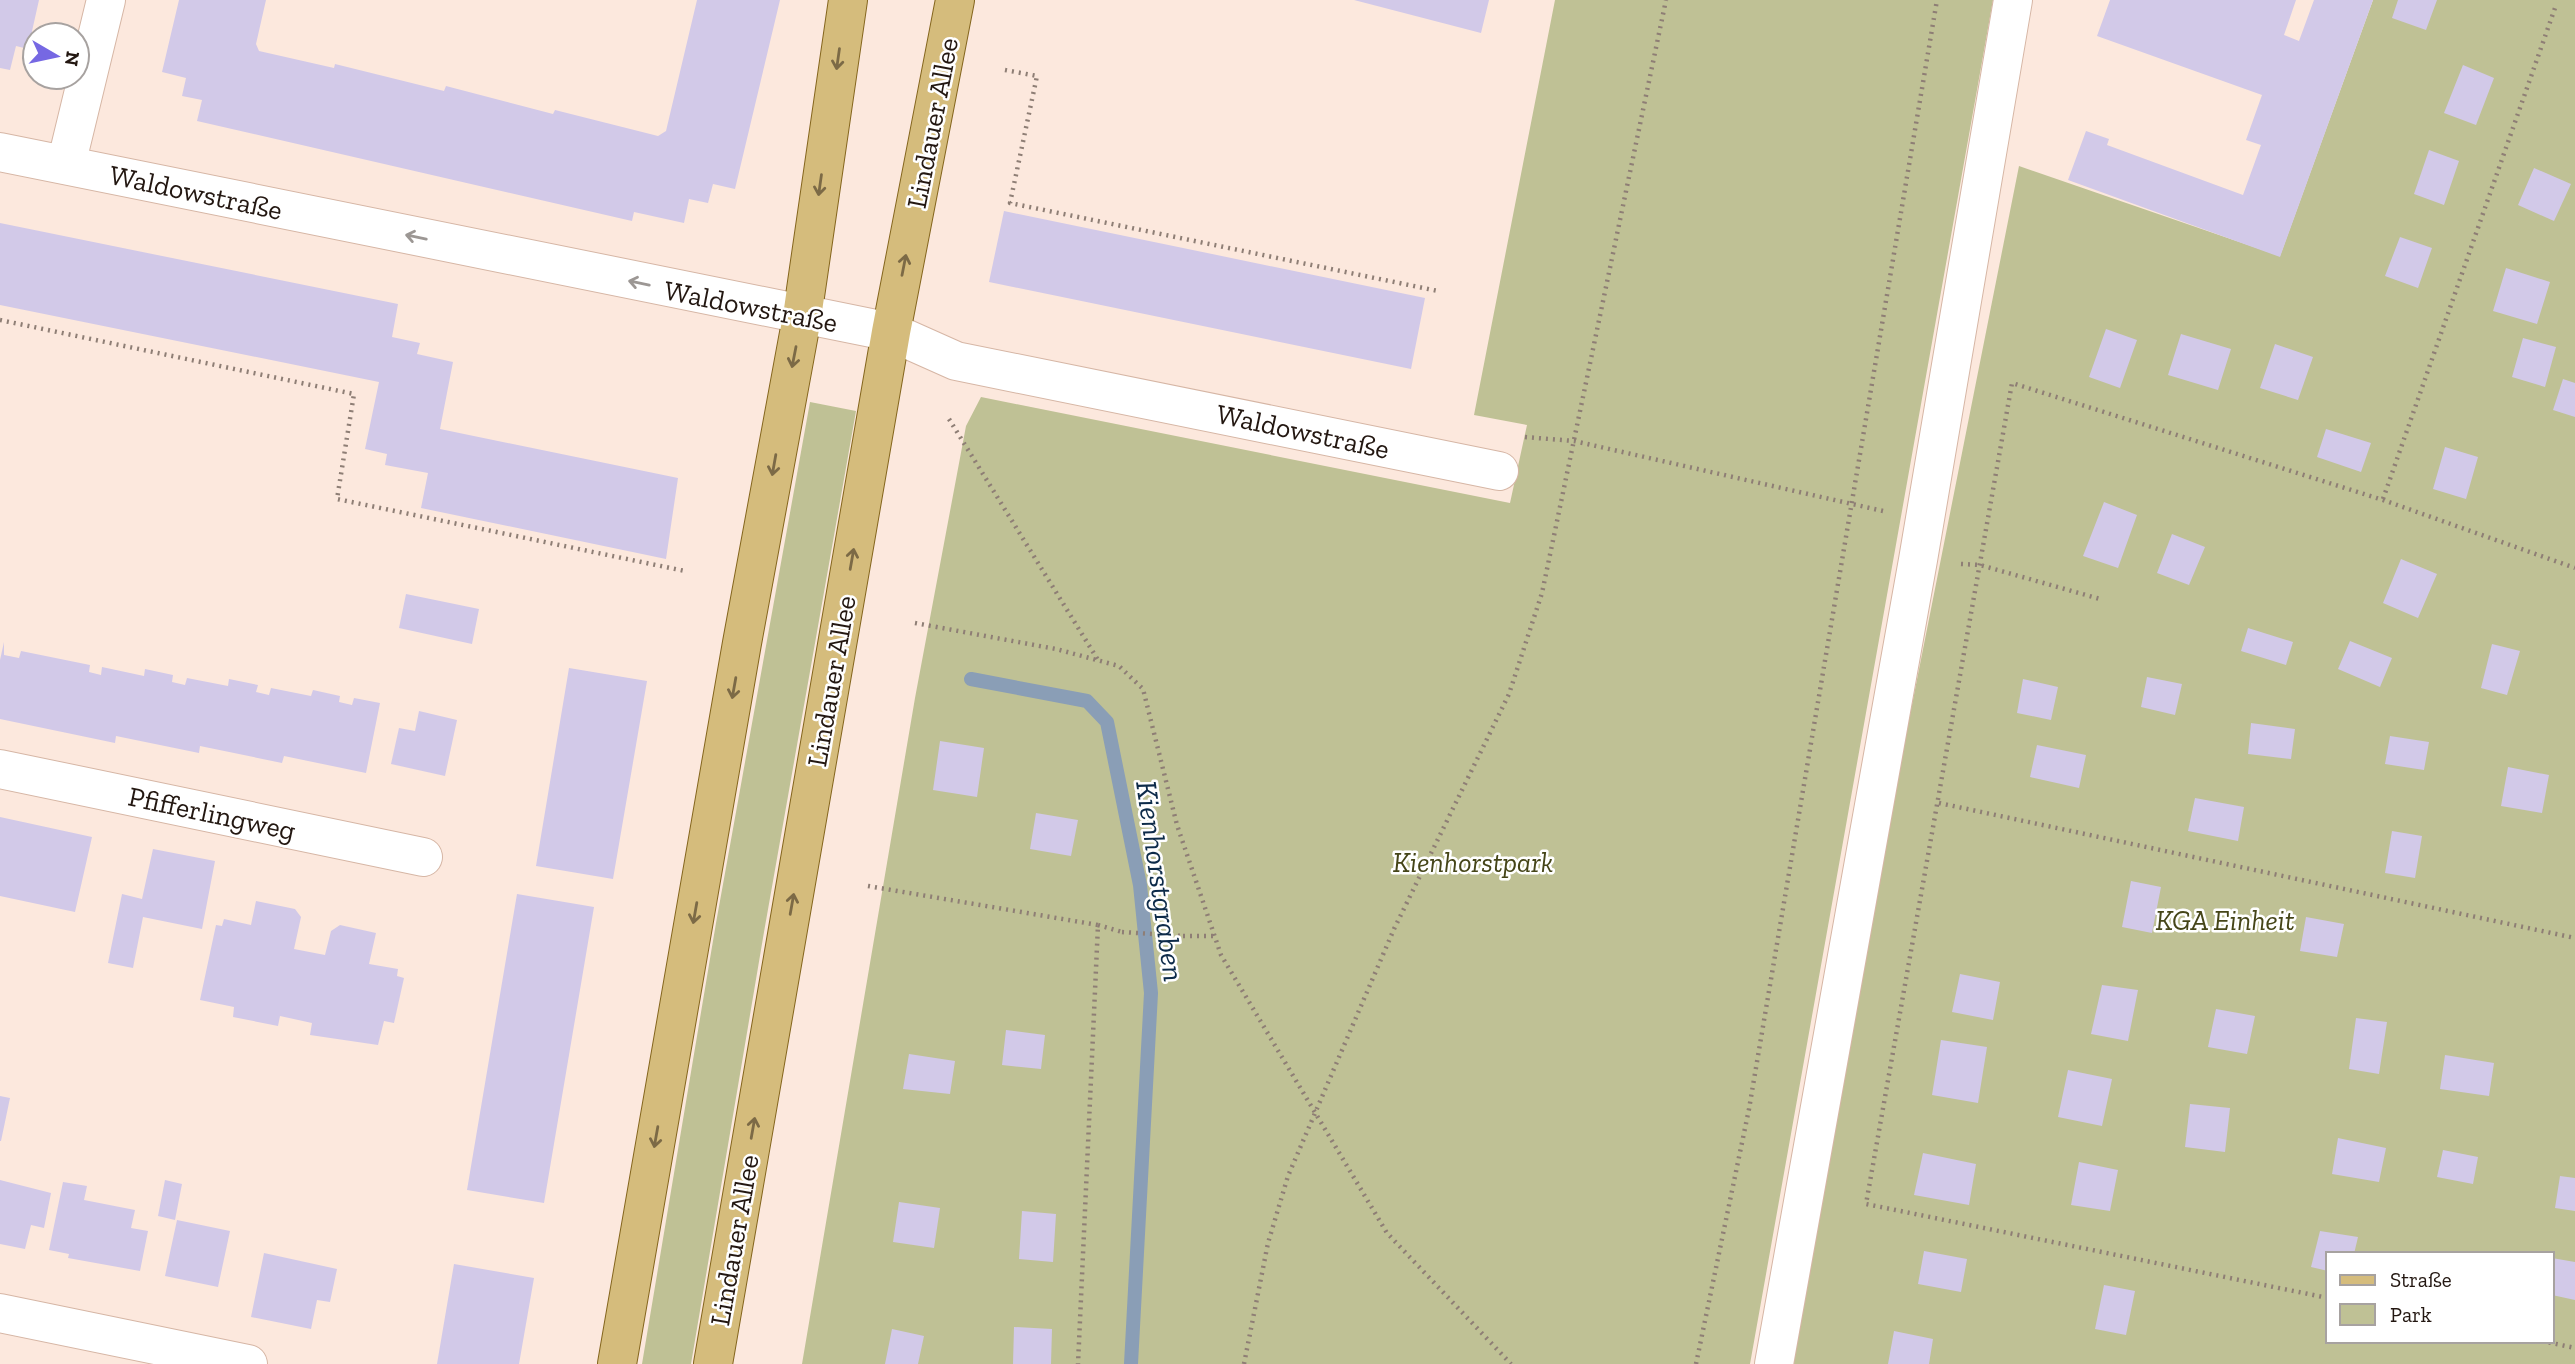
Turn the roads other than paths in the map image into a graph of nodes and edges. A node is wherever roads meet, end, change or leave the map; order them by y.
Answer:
1 (106, 0) edge
2 (848, 0) edge
3 (955, 0) edge
4 (2012, 0) edge
5 (0, 152) edge
6 (66, 165) junction
7 (802, 317) junction
8 (891, 332) junction
9 (1499, 471) road end
10 (0, 769) edge
11 (423, 857) dead end
12 (0, 1313) edge
13 (248, 1364) edge
14 (617, 1364) edge
15 (713, 1364) edge
16 (1774, 1364) edge

1 - 6 street
2 -> 7 main road
8 -> 3 main road, Lindauer Allee
4 - 16 street
5 - 6 street, Waldowstraße
7 -> 6 street, Waldowstraße
7 - 8 street, Waldowstraße
7 -> 14 main road
8 - 9 street, Waldowstraße
15 -> 8 main road, Lindauer Allee
10 - 11 street, Pfifferlingweg
12 - 13 street

